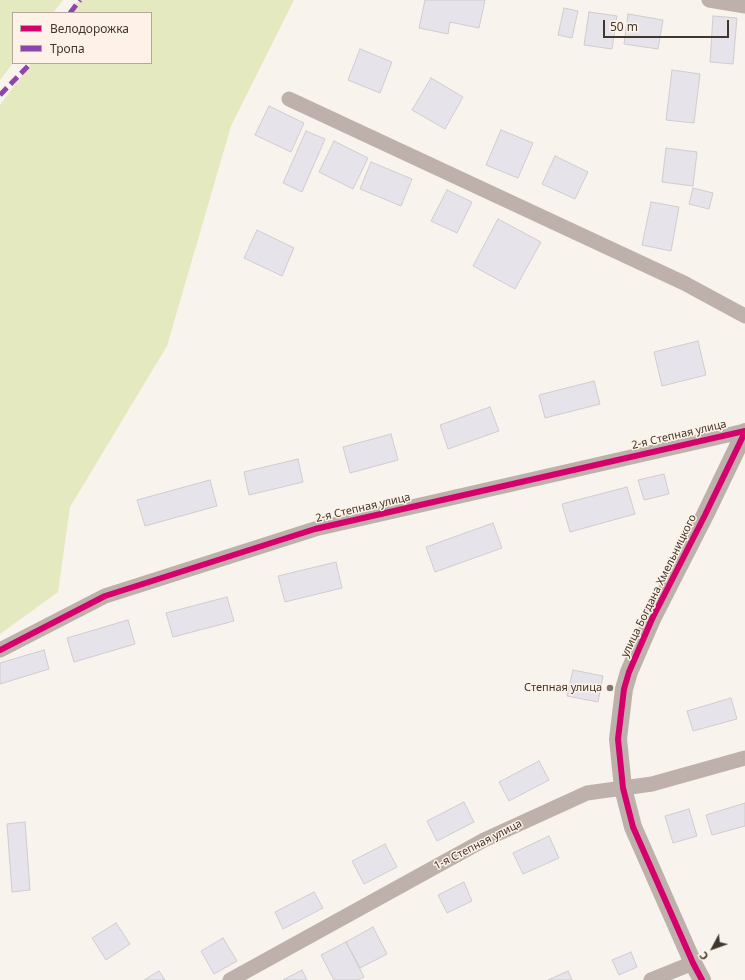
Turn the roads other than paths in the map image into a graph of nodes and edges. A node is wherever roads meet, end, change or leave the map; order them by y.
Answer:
1 (709, 0) edge
2 (745, 6) edge
3 (289, 99) dead end
4 (745, 316) edge
5 (745, 431) edge
6 (0, 650) edge
7 (745, 758) edge
8 (623, 788) junction
9 (693, 963) junction
10 (230, 980) edge
11 (652, 980) edge
12 (702, 980) edge

1 - 2 street
3 - 4 street
5 - 6 street, 2-я Степная улица
5 - 8 street, улица Богдана Хмельницкого
7 - 8 street, 1-я Степная улица
8 - 9 street, улица Богдана Хмельницкого
8 - 10 street, 1-я Степная улица
9 - 11 street
9 - 12 street, улица Богдана Хмельницкого

